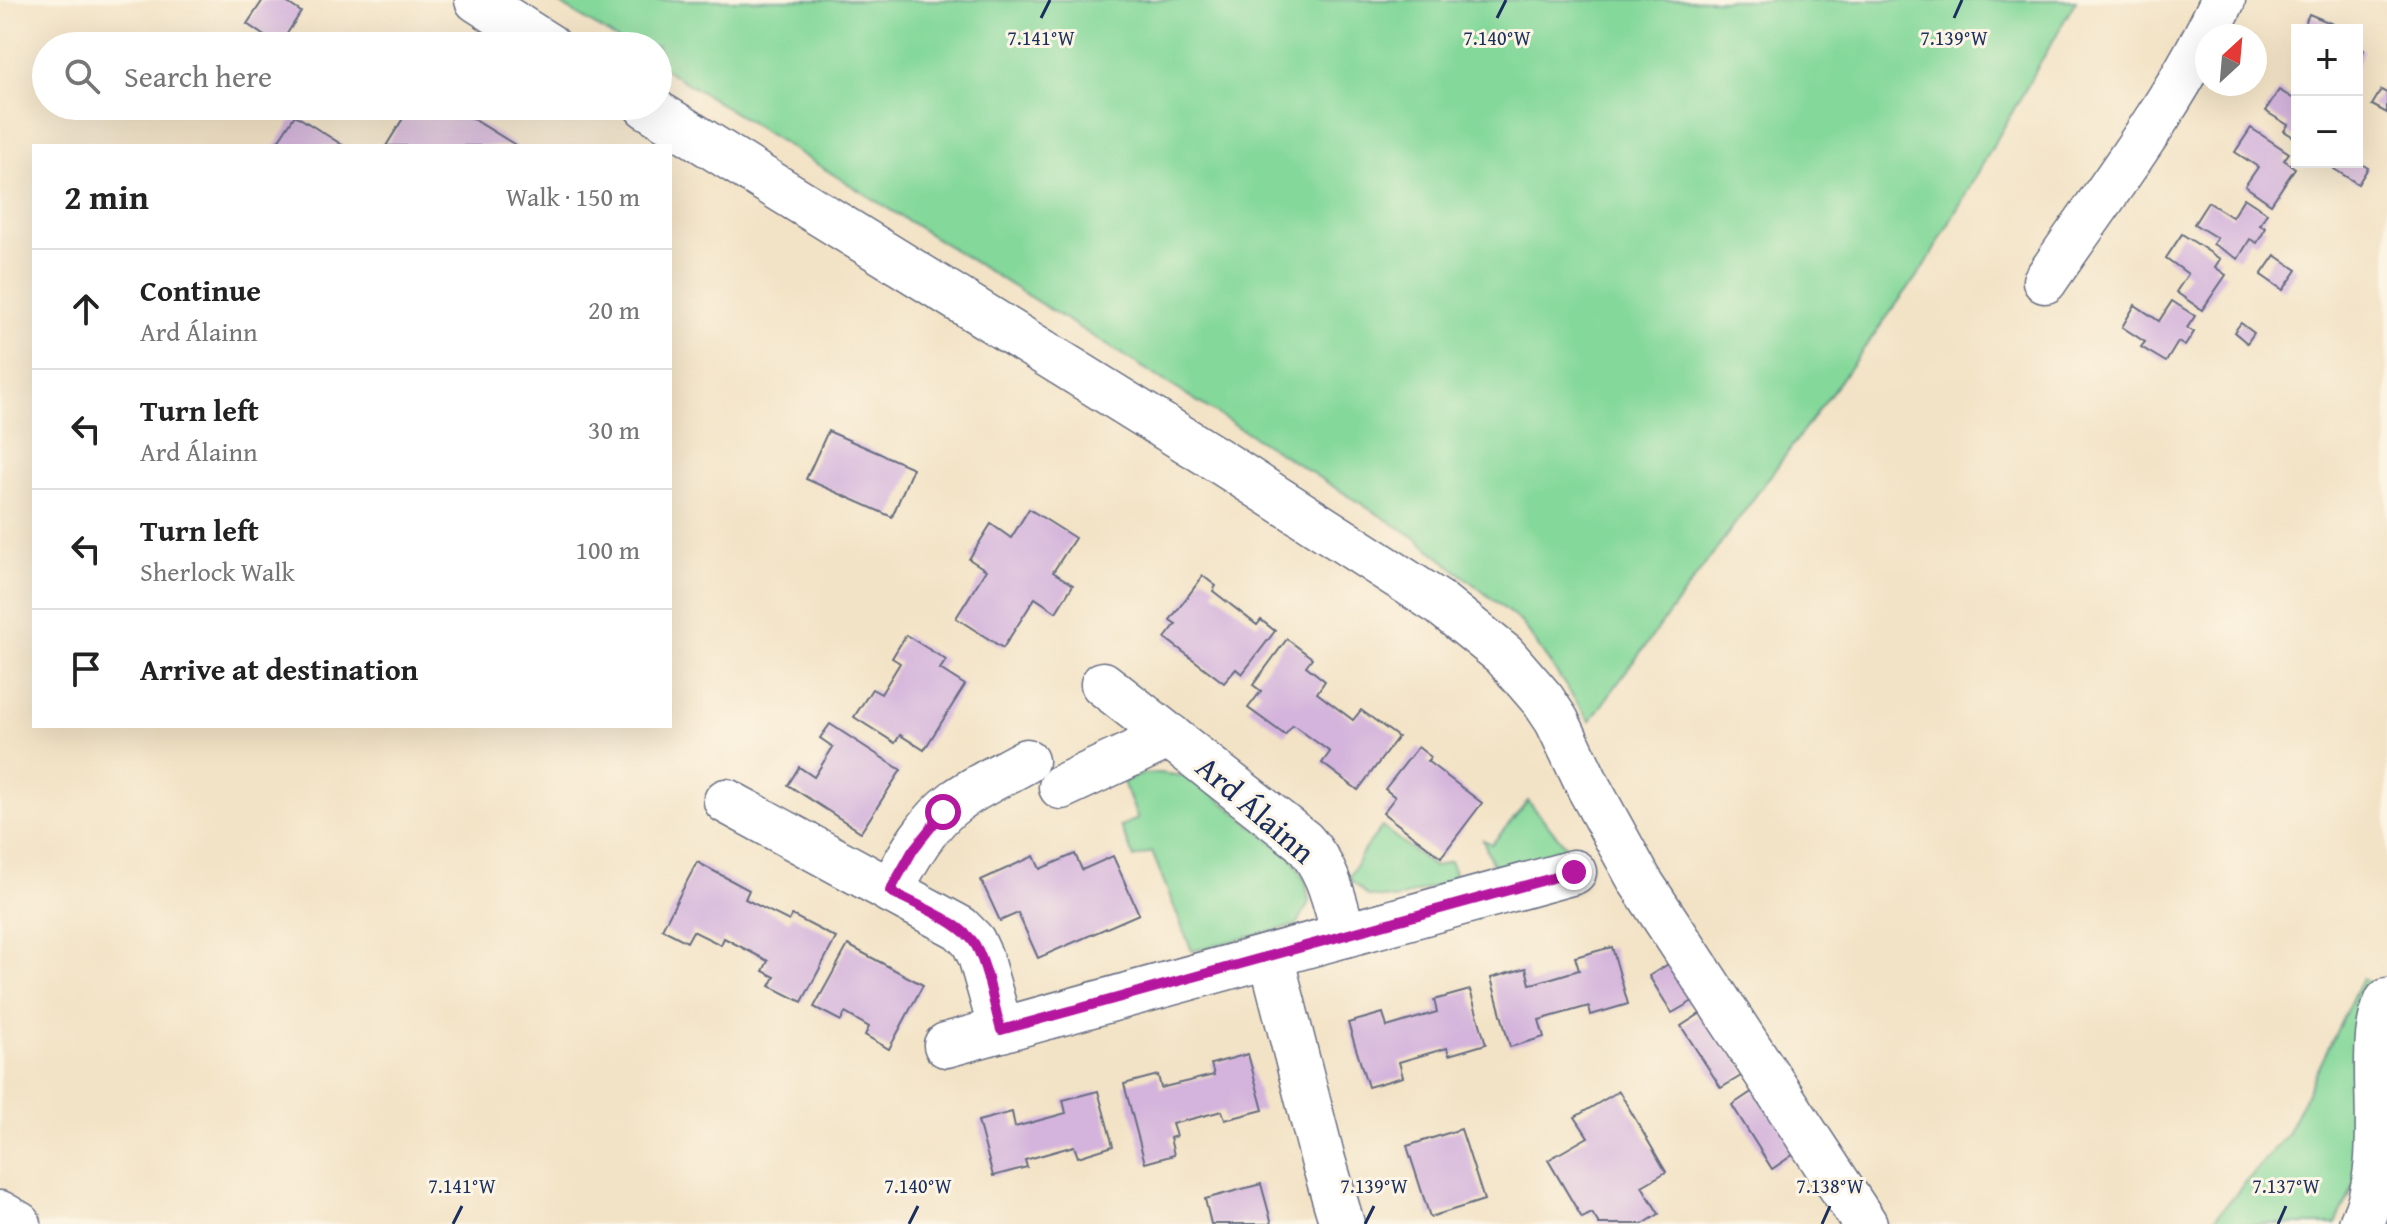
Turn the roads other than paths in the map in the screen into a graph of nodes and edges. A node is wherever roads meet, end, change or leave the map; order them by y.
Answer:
1 (477, 0) edge
2 (2223, 0) edge
3 (527, 32) edge
4 (669, 120) edge
5 (2045, 281) dead end
6 (1103, 684) dead end
7 (1170, 736) junction
8 (1026, 761) dead end
9 (1061, 787) dead end
10 (726, 801) dead end
11 (1574, 872) dead end
12 (890, 891) junction
13 (1344, 935) junction
14 (1271, 956) junction
15 (2387, 1001) edge
16 (1001, 1030) junction
17 (946, 1045) dead end
18 (0, 1213) edge
19 (19, 1224) edge
20 (1342, 1224) edge
21 (1865, 1224) edge
22 (2361, 1224) edge

1 - 3 street
2 - 5 street
4 - 21 street
6 - 7 street, Ard Álainn
7 - 9 street, Ard Álainn
7 - 13 street, Ard Álainn
8 - 12 street
10 - 12 street
11 - 13 street
12 - 16 street
13 - 14 street
14 - 16 street
14 - 20 street
15 - 22 street
16 - 17 street
18 - 19 street

